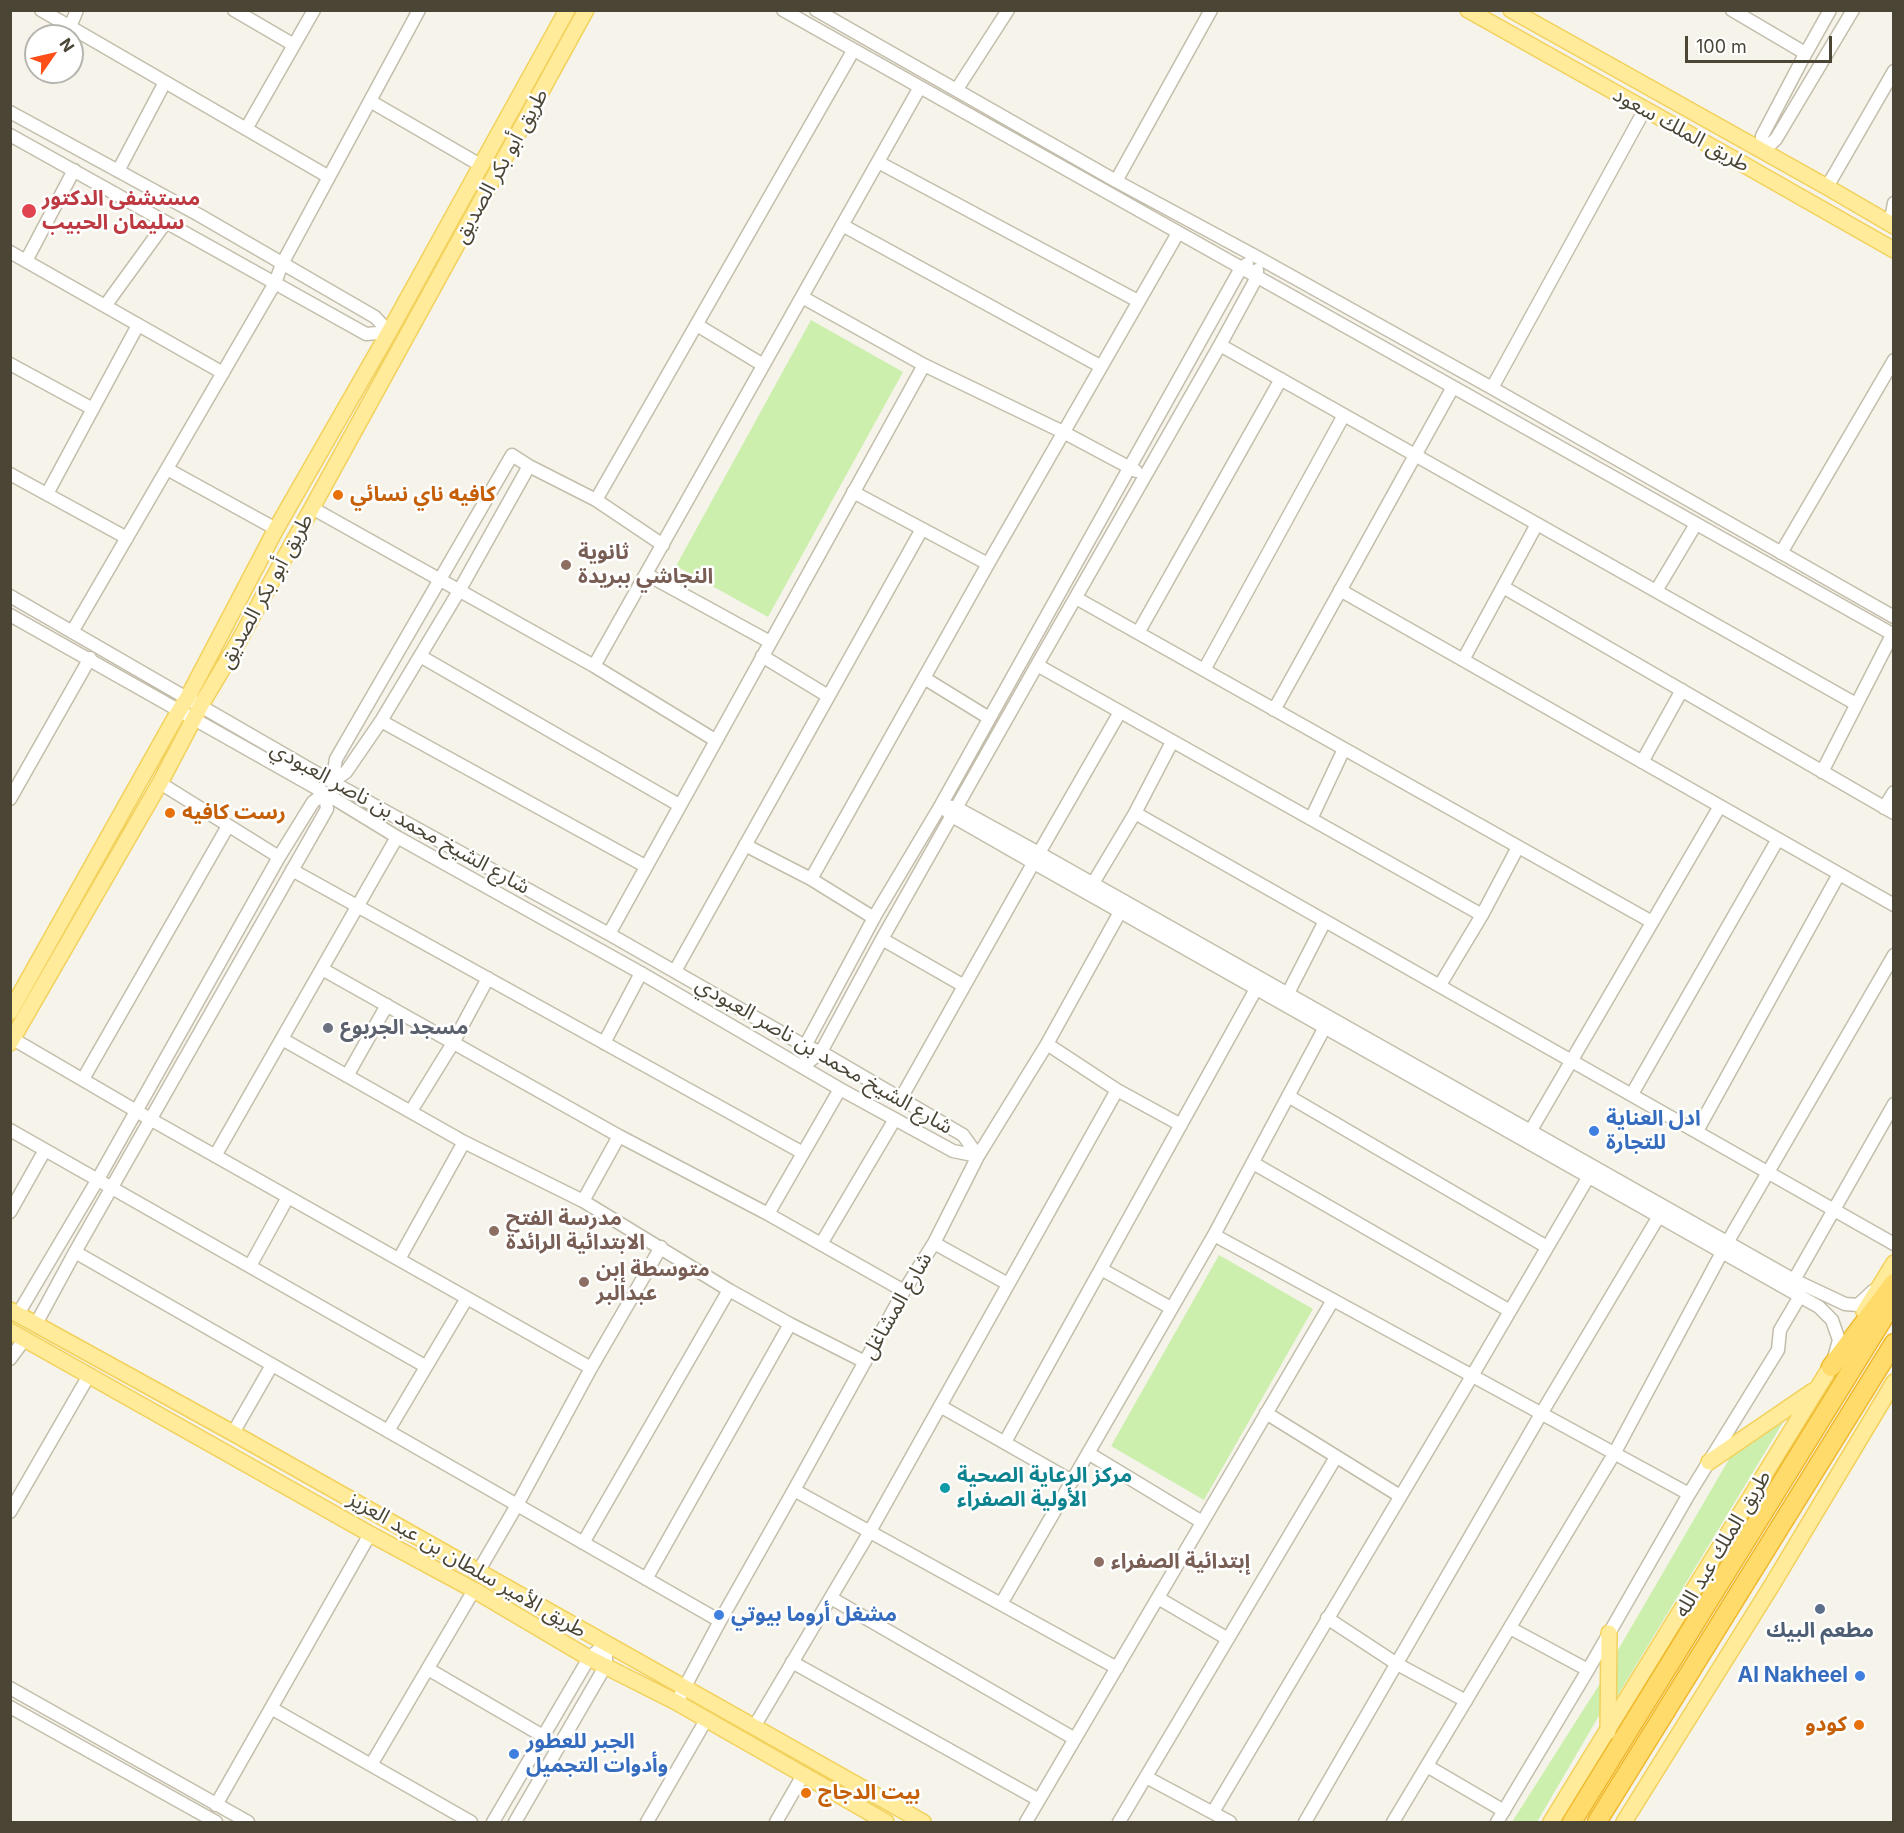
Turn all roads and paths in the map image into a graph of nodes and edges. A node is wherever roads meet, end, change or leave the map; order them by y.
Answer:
1 (41, 10) edge
2 (77, 10) edge
3 (234, 10) edge
4 (314, 10) edge
5 (419, 10) edge
6 (567, 10) edge
7 (586, 10) edge
8 (783, 10) edge
9 (816, 10) edge
10 (1008, 10) edge
11 (1211, 10) edge
12 (1468, 10) edge
13 (1511, 10) edge
14 (1732, 10) edge
15 (1830, 10) edge
16 (1853, 10) edge
17 (65, 24) edge
18 (71, 24) edge
19 (84, 35) edge
20 (294, 45) junction
21 (853, 51) junction
22 (1805, 53) junction
23 (1893, 71) edge
24 (165, 82) junction
25 (920, 87) junction
26 (957, 89) junction
27 (370, 101) junction
28 (1645, 109) junction
29 (10, 112) edge
30 (246, 129) junction
31 (10, 135) edge
32 (1757, 147) junction
33 (878, 162) junction
34 (1741, 163) junction
35 (482, 166) junction
36 (74, 170) junction
37 (118, 171) junction
38 (329, 177) junction
39 (1116, 181) junction
40 (1827, 187) junction
41 (1893, 203) edge
42 (166, 222) junction
43 (1892, 224) edge
44 (842, 225) junction
45 (1178, 233) junction
46 (1893, 250) edge
47 (10, 252) edge
48 (1257, 256) junction
49 (26, 261) junction
50 (282, 264) junction
51 (1241, 268) junction
52 (1257, 278) junction
53 (275, 283) junction
54 (802, 297) junction
55 (1138, 301) junction
56 (105, 306) junction
57 (138, 325) junction
58 (697, 325) junction
59 (389, 332) junction
60 (1220, 345) junction
61 (1893, 360) edge
62 (10, 364) edge
63 (763, 365) junction
64 (924, 365) junction
65 (1100, 366) junction
66 (223, 373) junction
67 (1281, 380) junction
68 (1453, 387) junction
69 (1492, 388) junction
70 (93, 409) junction
71 (1344, 415) junction
72 (1063, 432) junction
73 (1415, 455) junction
74 (529, 466) junction
75 (167, 469) junction
76 (1130, 469) junction
77 (10, 474) edge
78 (1147, 475) junction
79 (853, 492) junction
80 (47, 494) junction
81 (596, 500) junction
82 (312, 508) junction
83 (1537, 524) junction
84 (1696, 524) junction
85 (276, 529) junction
86 (922, 529) junction
87 (127, 538) junction
88 (663, 545) junction
89 (1781, 553) junction
90 (988, 564) junction
91 (646, 574) junction
92 (439, 579) junction
93 (1503, 587) junction
94 (1340, 590) junction
95 (459, 591) junction
96 (1656, 591) junction
97 (10, 596) edge
98 (1076, 598) junction
99 (10, 615) edge
100 (1893, 617) edge
101 (72, 632) junction
102 (1138, 633) junction
103 (1893, 635) edge
104 (770, 642) junction
105 (420, 656) junction
106 (762, 656) junction
107 (90, 658) junction
108 (1463, 660) junction
109 (1036, 665) junction
110 (594, 666) junction
111 (1204, 670) junction
112 (924, 678) junction
113 (1682, 690) junction
114 (828, 696) junction
115 (194, 701) junction
116 (1856, 704) junction
117 (1274, 710) junction
118 (179, 711) junction
119 (1120, 712) junction
120 (989, 718) junction
121 (194, 720) junction
122 (381, 721) junction
123 (715, 740) junction
124 (1172, 742) junction
125 (1344, 749) junction
126 (1642, 762) junction
127 (1822, 772) junction
128 (160, 783) junction
129 (329, 788) junction
130 (1893, 792) edge
131 (10, 799) edge
132 (680, 805) junction
133 (941, 805) junction
134 (1720, 806) junction
135 (1889, 810) edge
136 (955, 812) junction
137 (1135, 813) junction
138 (1311, 819) junction
139 (228, 826) junction
140 (397, 837) junction
141 (1778, 839) junction
142 (745, 845) junction
143 (1518, 847) junction
144 (279, 857) junction
145 (1036, 858) junction
146 (645, 866) junction
147 (292, 870) junction
148 (1839, 874) junction
149 (811, 879) junction
150 (1090, 888) junction
151 (1893, 905) edge
152 (358, 906) junction
153 (1120, 912) junction
154 (1482, 915) junction
155 (873, 918) junction
156 (1325, 921) junction
157 (1652, 922) junction
158 (609, 934) junction
159 (882, 939) junction
160 (1893, 955) edge
161 (322, 969) junction
162 (675, 971) junction
163 (640, 973) junction
164 (488, 978) junction
165 (1440, 985) junction
166 (964, 986) junction
167 (1256, 989) junction
168 (1285, 999) junction
169 (387, 1005) junction
170 (10, 1012) edge
171 (1325, 1027) junction
172 (282, 1039) junction
173 (12, 1041) edge
174 (453, 1042) junction
175 (604, 1042) junction
176 (1047, 1044) junction
177 (806, 1046) junction
178 (820, 1052) junction
179 (1572, 1060) junction
180 (802, 1067) junction
181 (347, 1076) junction
182 (83, 1079) junction
183 (840, 1089) junction
184 (1117, 1090) junction
185 (1632, 1094) junction
186 (1288, 1096) junction
187 (900, 1100) junction
188 (1893, 1104) edge
189 (136, 1111) junction
190 (411, 1111) junction
191 (150, 1119) junction
192 (895, 1119) junction
193 (1181, 1125) junction
194 (10, 1130) edge
195 (1697, 1131) junction
196 (619, 1136) junction
197 (1527, 1136) junction
198 (464, 1142) junction
199 (45, 1150) junction
200 (803, 1153) junction
201 (215, 1156) junction
202 (978, 1156) junction
203 (1252, 1163) junction
204 (1769, 1172) junction
205 (1588, 1176) junction
206 (98, 1179) junction
207 (112, 1187) junction
208 (288, 1197) junction
209 (583, 1201) junction
210 (1834, 1209) junction
211 (10, 1212) edge
212 (768, 1214) junction
213 (1659, 1216) junction
214 (1214, 1235) junction
215 (934, 1242) junction
216 (821, 1244) junction
217 (1893, 1244) edge
218 (661, 1247) junction
219 (1547, 1247) junction
220 (1725, 1248) junction
221 (75, 1252) junction
222 (399, 1260) junction
223 (1893, 1263) edge
224 (250, 1266) junction
225 (1101, 1269) junction
226 (1794, 1280) junction
227 (1888, 1282) edge
228 (1008, 1284) junction
229 (729, 1290) junction
230 (904, 1290) junction
231 (1800, 1296) junction
232 (466, 1298) junction
233 (1333, 1300) junction
234 (1893, 1301) edge
235 (1171, 1308) junction
236 (1510, 1311) junction
237 (14, 1312) edge
238 (36, 1324) junction
239 (790, 1324) junction
240 (10, 1331) edge
241 (24, 1340) junction
242 (1893, 1343) edge
243 (10, 1359) edge
244 (865, 1362) junction
245 (272, 1365) junction
246 (426, 1366) junction
247 (1831, 1367) junction
248 (591, 1368) junction
249 (1472, 1376) junction
250 (88, 1377) junction
251 (1893, 1382) edge
252 (1818, 1388) junction
253 (940, 1406) junction
254 (1266, 1413) junction
255 (1541, 1414) junction
256 (388, 1431) junction
257 (233, 1432) junction
258 (1005, 1442) junction
259 (1088, 1454) junction
260 (1614, 1454) junction
261 (1336, 1457) junction
262 (1709, 1462) junction
263 (1072, 1481) junction
264 (794, 1490) junction
265 (1689, 1494) junction
266 (1400, 1496) junction
267 (517, 1505) junction
268 (10, 1512) edge
269 (1202, 1522) junction
270 (869, 1533) junction
271 (370, 1534) junction
272 (584, 1543) junction
273 (478, 1572) junction
274 (646, 1579) junction
275 (474, 1590) junction
276 (831, 1598) junction
277 (1158, 1598) junction
278 (1001, 1604) junction
279 (1328, 1618) junction
280 (720, 1621) junction
281 (1510, 1628) junction
282 (1610, 1633) junction
283 (1228, 1639) junction
284 (606, 1644) junction
285 (589, 1658) junction
286 (792, 1662) junction
287 (1397, 1664) junction
288 (606, 1665) junction
289 (1117, 1668) junction
290 (428, 1669) junction
291 (1588, 1670) junction
292 (10, 1688) edge
293 (686, 1688) junction
294 (1466, 1701) junction
295 (676, 1702) junction
296 (10, 1707) edge
297 (271, 1708) junction
298 (706, 1720) junction
299 (754, 1727) junction
300 (1608, 1732) junction
301 (543, 1736) junction
302 (1075, 1739) junction
303 (371, 1765) junction
304 (1427, 1766) junction
305 (803, 1775) junction
306 (1146, 1777) junction
307 (1039, 1800) junction
308 (216, 1805) junction
309 (1504, 1811) junction
310 (1213, 1812) junction
311 (216, 1822) edge
312 (248, 1822) edge
313 (471, 1822) edge
314 (493, 1822) edge
315 (515, 1822) edge
316 (647, 1822) edge
317 (776, 1822) edge
318 (886, 1822) edge
319 (923, 1822) edge
320 (1026, 1822) edge
321 (1119, 1822) edge
322 (1230, 1822) edge
323 (1305, 1822) edge
324 (1394, 1822) edge
325 (1497, 1822) edge
326 (1551, 1822) edge
327 (1572, 1822) edge
328 (1597, 1822) edge
329 (1624, 1822) edge

1 - 17 street
2 - 18 street
3 - 20 street
4 - 20 street
5 - 27 street
6 - 35 main road, طريق أبو بكر الصديق
7 - 82 main road, طريق أبو بكر الصديق
8 - 21 street
9 - 26 street
10 - 26 street
11 - 39 street
12 - 28 main road, طريق الملك سعود
13 - 32 main road, طريق الملك سعود
14 - 22 street
15 - 22 street
16 - 32 street
19 - 24 street
20 - 30 street
21 - 25 street
21 - 58 street
22 - 32 street
23 - 40 street
24 - 30 street
24 - 37 street
25 - 33 street
25 - 45 street
26 - 39 street
27 - 35 street
27 - 38 street
28 - 34 main road, طريق الملك سعود
28 - 69 street
29 - 37 street
30 - 38 street
31 - 36 street
32 - 34 main road
32 - 40 main road, طريق الملك سعود
33 - 44 street
33 - 55 street
34 - 46 main road, طريق الملك سعود
35 - 59 main road, طريق أبو بكر الصديق
36 - 42 street
36 - 49 street
37 - 50 street
38 - 50 street
39 - 48 street
40 - 43 main road, طريق الملك سعود
41 - 43 street
42 - 53 street
42 - 56 street
44 - 54 street
44 - 65 street
45 - 51 street
45 - 55 street
47 - 49 street
48 - 51 street
48 - 52 street
48 - 69 street
49 - 56 street
50 - 53 street
50 - 59 street
51 - 52 street
51 - 76 street
52 - 60 street
52 - 68 street
53 - 59 street
53 - 66 street
54 - 63 street
54 - 64 street
55 - 65 street
56 - 57 street
57 - 66 street
57 - 70 street
58 - 63 street
58 - 81 street
59 - 85 main road, طريق أبو بكر الصديق
60 - 67 street
60 - 78 street
61 - 89 street
62 - 70 street
63 - 88 street
64 - 72 street
64 - 79 street
65 - 72 street
66 - 75 street
67 - 71 street
67 - 102 street
68 - 73 street
68 - 84 street
69 - 89 street
70 - 80 street
71 - 73 street
71 - 111 street
72 - 76 street
72 - 90 street
73 - 83 street
73 - 94 street
74 - 81 street
74 - 92 street
74 - 95 street
75 - 85 street
75 - 87 street
76 - 78 street
76 - 120 street
77 - 80 street
78 - 98 street
79 - 86 street
79 - 104 street
80 - 87 street
81 - 88 street
82 - 92 street
82 - 115 main road, طريق أبو بكر الصديق
83 - 93 street
83 - 96 street
84 - 96 street
84 - 103 street
85 - 115 main road, طريق أبو بكر الصديق
86 - 90 street
86 - 114 street
87 - 101 street
88 - 91 street
89 - 100 street
90 - 112 street
91 - 104 street
91 - 110 street
92 - 95 street
92 - 129 street
93 - 108 street
93 - 113 street
94 - 108 street
94 - 117 street
95 - 105 street
95 - 110 street
96 - 116 street
97 - 101 street, شارع الشيخ محمد بن ناصر العبودي
98 - 102 street
98 - 109 street
99 - 107 street, شارع الشيخ محمد بن ناصر العبودي
101 - 115 street, شارع الشيخ محمد بن ناصر العبودي
102 - 111 street
103 - 116 street
104 - 106 street
105 - 122 street
105 - 132 street
106 - 114 street
106 - 123 street
107 - 118 street, شارع الشيخ محمد بن ناصر العبودي
107 - 131 street
108 - 126 street
109 - 119 street
109 - 136 street
110 - 123 street
111 - 117 street
112 - 120 street
112 - 149 street
113 - 126 street
113 - 127 street
114 - 142 street
115 - 118 main road, طريق أبو بكر الصديق
115 - 121 main road, طريق أبو بكر الصديق
115 - 129 street, شارع الشيخ محمد بن ناصر العبودي
116 - 127 street
117 - 125 street
118 - 121 street, شارع الشيخ محمد بن ناصر العبودي
118 - 170 main road, طريق أبو بكر الصديق
119 - 124 street
119 - 145 street
120 - 133 street
121 - 128 main road, طريق أبو بكر الصديق
121 - 129 street, شارع الشيخ محمد بن ناصر العبودي
122 - 129 street
122 - 146 street
123 - 132 street
124 - 137 street
124 - 138 street
125 - 138 street
125 - 143 street
126 - 134 street
127 - 135 street
128 - 139 street
128 - 173 main road, طريق أبو بكر الصديق
129 - 140 street, شارع الشيخ محمد بن ناصر العبودي
129 - 144 street
129 - 147 street
129 - 158 street, شارع الشيخ محمد بن ناصر العبودي
130 - 135 street
132 - 146 street
133 - 136 street
133 - 155 street
134 - 141 street
134 - 157 street
136 - 145 street
136 - 159 street
137 - 150 street
137 - 156 street
138 - 154 street
139 - 144 street
139 - 182 street
140 - 152 street
140 - 163 street, شارع الشيخ محمد بن ناصر العبودي
141 - 148 street
141 - 185 street
142 - 149 street
142 - 162 street
143 - 154 street
143 - 157 street
144 - 189 street
145 - 150 street
145 - 166 street
146 - 158 street
147 - 152 street
147 - 191 street
148 - 151 street
148 - 195 street
149 - 155 street
150 - 153 street
150 - 168 street
152 - 161 street
152 - 164 street
153 - 167 street
153 - 176 street, شارع المشاغل
154 - 165 street
155 - 177 street
156 - 165 street
156 - 168 street
157 - 179 street
158 - 162 street, شارع الشيخ محمد بن ناصر العبودي
159 - 166 street
159 - 178 street
160 - 204 street
161 - 169 street
161 - 172 street
162 - 177 street, شارع الشيخ محمد بن ناصر العبودي
163 - 175 street
163 - 180 street, شارع الشيخ محمد بن ناصر العبودي
164 - 174 street
164 - 175 street
165 - 179 street
166 - 187 street
167 - 168 street
167 - 193 street
168 - 171 street
168 - 197 street
169 - 174 street
169 - 181 street
171 - 186 street
171 - 197 street
172 - 181 street
172 - 201 street
173 - 182 street
174 - 190 street
174 - 196 street
175 - 200 street
176 - 184 street
176 - 202 street, شارع المشاغل
177 - 178 street, شارع الشيخ محمد بن ناصر العبودي
177 - 180 street
178 - 180 street
178 - 187 street, شارع الشيخ محمد بن ناصر العبودي
179 - 185 street
179 - 197 street
180 - 183 street, شارع الشيخ محمد بن ناصر العبودي
181 - 190 street
182 - 189 street
183 - 192 street, شارع الشيخ محمد بن ناصر العبودي
183 - 200 street
184 - 193 street
184 - 228 street
185 - 195 street
186 - 203 street
186 - 219 street
187 - 202 street, شارع الشيخ محمد بن ناصر العبودي
188 - 210 street
189 - 191 street
189 - 206 street
190 - 198 street
191 - 201 street
191 - 207 street
192 - 202 street, شارع الشيخ محمد بن ناصر العبودي
192 - 216 street
193 - 225 street
194 - 199 street
195 - 204 street
196 - 209 street
196 - 212 street
197 - 205 street
197 - 220 street
198 - 209 street
198 - 222 street
199 - 206 street
199 - 211 street
200 - 212 street
201 - 208 street
202 - 215 street, شارع المشاغل
203 - 214 street
203 - 236 street
204 - 210 street
204 - 220 street
205 - 213 street
205 - 219 street
206 - 207 street
206 - 237 street
207 - 221 street
207 - 224 street
208 - 222 street
208 - 224 street
209 - 218 street
210 - 217 street
210 - 226 street
212 - 216 street
213 - 220 street
213 - 255 street
214 - 233 street
214 - 235 street
215 - 228 street
215 - 230 street, شارع المشاغل
216 - 230 street
218 - 229 street
218 - 248 street
219 - 236 street
220 - 226 street
220 - 231 street
220 - 260 street
221 - 238 street
221 - 245 street
222 - 232 street
223 - 227 main road
224 - 246 street
225 - 235 street
225 - 258 street
226 - 227 street
226 - 231 street
227 - 247 highway
228 - 253 street
229 - 239 street
229 - 272 street
230 - 244 street, شارع المشاغل
231 - 247 street
231 - 262 street
232 - 246 street
232 - 248 street
233 - 249 street
233 - 254 street
234 - 327 highway, طريق الملك عبد الله
235 - 259 street
236 - 249 street
237 - 238 main road, طريق الأمير سلطان بن عبد العزيز
238 - 257 main road, طريق الأمير سلطان بن عبد العزيز
239 - 244 street
239 - 274 street
240 - 241 main road, طريق الأمير سلطان بن عبد العزيز
241 - 243 street
241 - 250 main road, طريق الأمير سلطان بن عبد العزيز
242 - 328 highway, طريق الملك عبد الله
244 - 264 street, شارع المشاغل
245 - 256 street
245 - 257 street
246 - 256 street
247 - 252 main road, طريق الملك عبد الله
248 - 267 street
249 - 255 street
249 - 266 street
250 - 268 street
250 - 271 main road, طريق الأمير سلطان بن عبد العزيز
251 - 329 main road
252 - 262 main road
252 - 300 main road, طريق الملك عبد الله
253 - 258 street
253 - 270 street
254 - 261 street
254 - 269 street
255 - 260 street
255 - 287 street
256 - 267 street
257 - 273 main road, طريق الأمير سلطان بن عبد العزيز
258 - 263 street
259 - 263 street
259 - 269 street
260 - 265 street
260 - 281 street
261 - 266 street
261 - 283 street
262 - 265 street
263 - 278 street
264 - 270 street
264 - 280 street, شارع المشاغل
265 - 282 street
266 - 279 street
267 - 272 street
267 - 273 street
269 - 277 street
270 - 276 street
270 - 278 street
271 - 275 main road, طريق الأمير سلطان بن عبد العزيز
271 - 297 street
272 - 274 street
273 - 284 main road, طريق الأمير سلطان بن عبد العزيز
274 - 280 street
275 - 285 main road, طريق الأمير سلطان بن عبد العزيز
275 - 290 street
276 - 286 street
276 - 302 street
277 - 283 street
277 - 289 street
278 - 289 street
279 - 287 street
279 - 310 street
280 - 293 street, شارع المشاغل
281 - 291 street
281 - 294 street
282 - 291 street
282 - 300 main road
283 - 306 street
284 - 285 street
284 - 288 street
284 - 293 main road, طريق الأمير سلطان بن عبد العزيز
285 - 288 main road, طريق الأمير سلطان بن عبد العزيز
285 - 301 street
286 - 299 street
286 - 307 street
287 - 294 street
287 - 323 street
288 - 295 main road, طريق الأمير سلطان بن عبد العزيز
288 - 315 street
289 - 302 street
290 - 301 street
290 - 303 street
291 - 309 street
292 - 308 street
293 - 295 street, شارع المشاغل
293 - 299 main road, طريق الأمير سلطان بن عبد العزيز
294 - 304 street
295 - 298 main road, طريق الأمير سلطان بن عبد العزيز
296 - 311 street
297 - 303 street
297 - 308 street
298 - 305 main road, طريق الأمير سلطان بن عبد العزيز
298 - 316 street
299 - 319 main road, طريق الأمير سلطان بن عبد العزيز
300 - 326 main road, طريق الملك عبد الله
301 - 314 street
302 - 307 street
303 - 313 street
304 - 309 street
304 - 324 street
305 - 317 street
305 - 318 main road, طريق الأمير سلطان بن عبد العزيز
306 - 310 street
306 - 321 street
307 - 320 street
308 - 312 street
309 - 325 street
310 - 322 street

